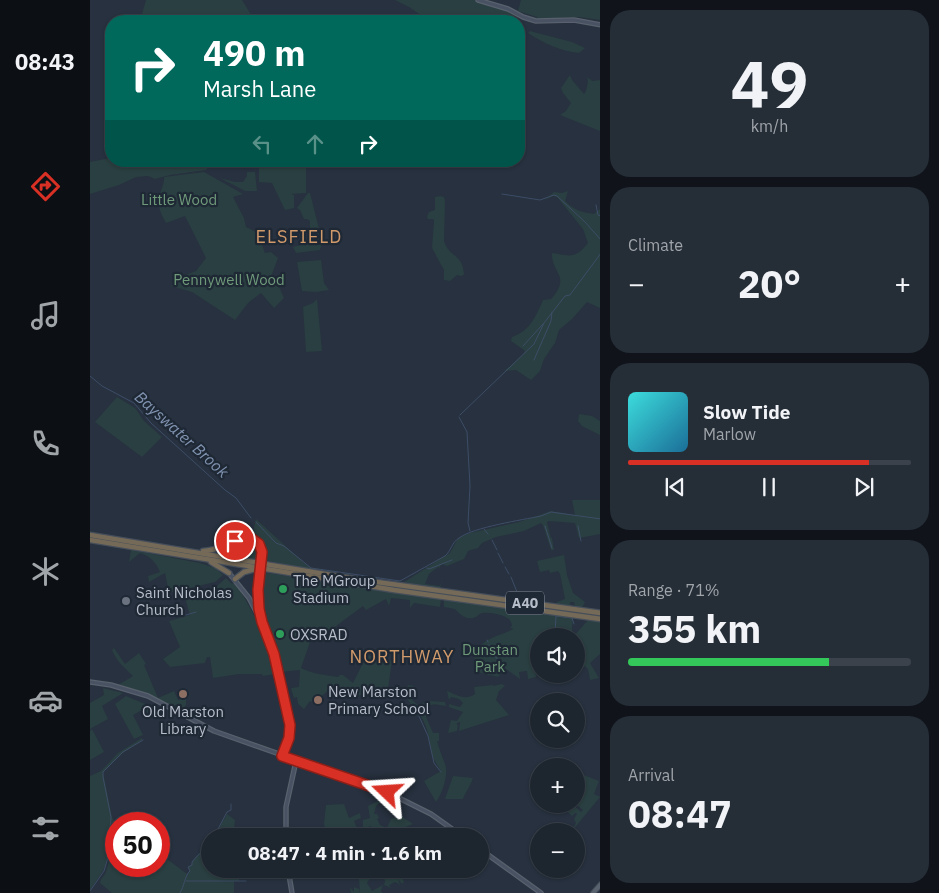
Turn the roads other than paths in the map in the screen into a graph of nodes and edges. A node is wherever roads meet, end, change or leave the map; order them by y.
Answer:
1 (478, 0) edge
2 (519, 15) edge
3 (525, 18) edge
4 (600, 25) edge
5 (90, 535) edge
6 (249, 539) joint
7 (90, 540) edge
8 (230, 544) junction
9 (169, 547) junction
10 (189, 556) junction
11 (241, 560) junction
12 (269, 570) junction
13 (227, 573) joint
14 (235, 579) junction
15 (249, 598) junction
16 (258, 598) junction
17 (600, 613) edge
18 (600, 619) edge
19 (262, 622) junction
20 (90, 682) edge
21 (283, 755) junction
22 (297, 759) junction
23 (286, 828) edge
24 (450, 828) edge
25 (489, 855) edge
26 (290, 878) edge
27 (600, 884) edge
28 (292, 893) edge
29 (541, 893) edge
30 (593, 893) edge

1 - 2 main road
3 - 4 main road
5 - 9 highway, A40
6 - 8 highway
6 - 16 main road, bridge
7 - 10 highway, A40
8 - 9 highway
8 - 11 highway
9 - 11 highway, A40
10 - 12 highway, A40
10 - 13 highway
11 - 17 highway, A40
12 - 14 highway
12 - 18 highway, A40
13 - 14 main road
14 - 15 main road
15 - 16 main road
15 - 19 main road
16 - 19 main road
19 - 21 main road
20 - 21 main road
21 - 22 main road
22 - 23 main road
22 - 24 main road
25 - 29 main road
26 - 28 main road
27 - 30 main road

